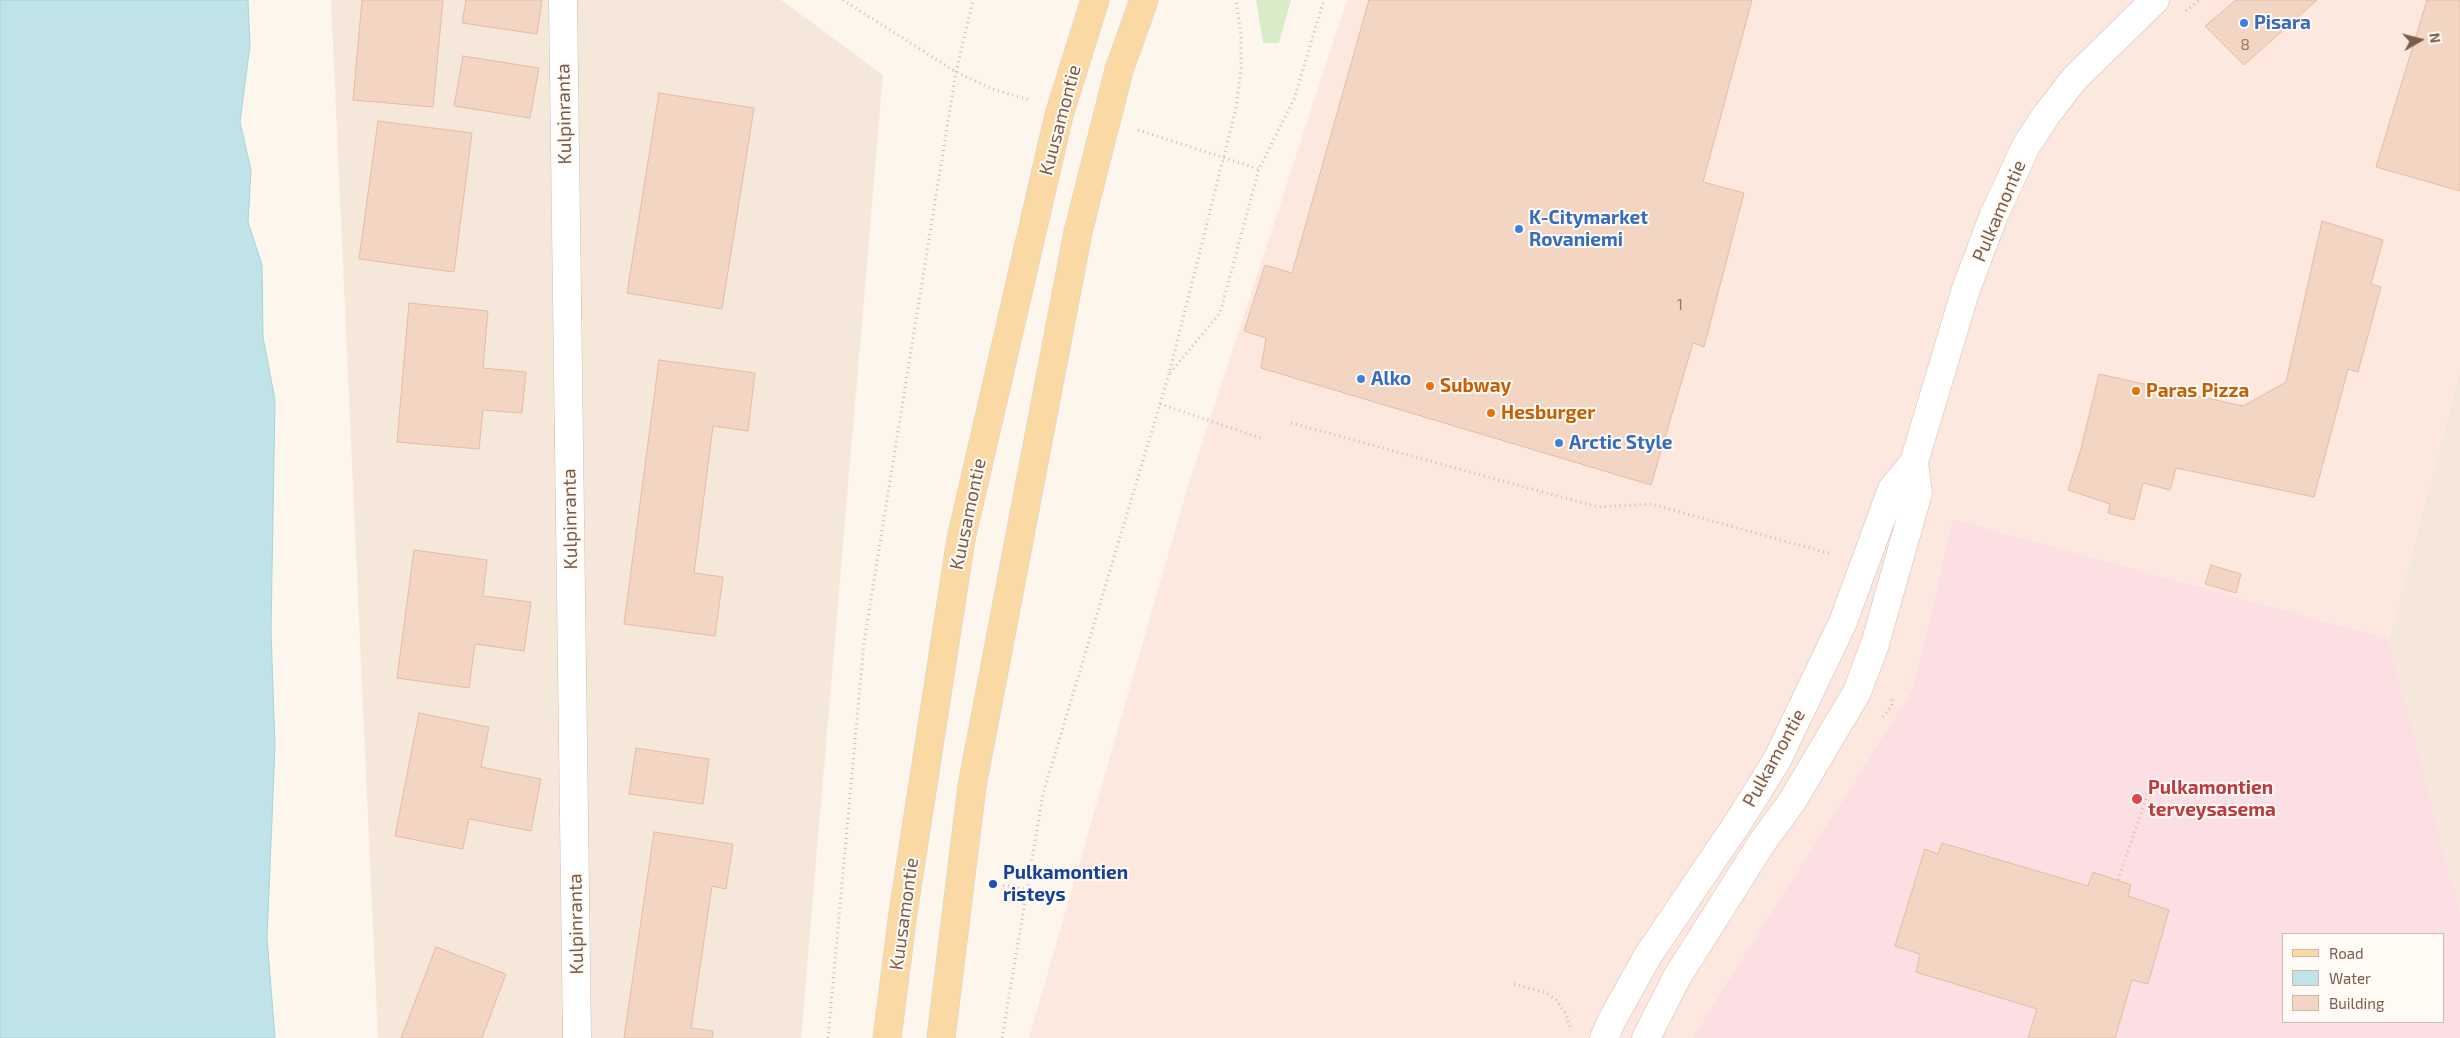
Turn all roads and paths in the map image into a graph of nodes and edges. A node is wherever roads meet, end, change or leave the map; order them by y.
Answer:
1 (563, 0) edge
2 (843, 0) edge
3 (973, 0) edge
4 (1095, 0) edge
5 (1144, 0) edge
6 (1236, 0) edge
7 (1324, 0) edge
8 (2155, 0) edge
9 (956, 72) junction
10 (1034, 101) dead end
11 (1132, 128) dead end
12 (1224, 158) junction
13 (1260, 169) junction
14 (1169, 374) junction
15 (1160, 404) junction
16 (1291, 423) dead end
17 (1261, 438) dead end
18 (1914, 462) junction
19 (1834, 554) dead end
20 (2148, 793) dead end
21 (2118, 880) dead end
22 (993, 884) dead end
23 (1027, 889) junction
24 (1514, 984) dead end
25 (1573, 1036) dead end
26 (577, 1038) edge
27 (828, 1038) edge
28 (887, 1038) edge
29 (941, 1038) edge
30 (1002, 1038) edge
31 (1604, 1038) edge
32 (1646, 1038) edge

1 - 26 street, Kulpinranta
2 - 9 path
3 - 9 path
4 - 28 main road, Kuusamontie
5 - 29 main road
6 - 12 path
7 - 13 path
8 - 18 street, Pulkamontie
9 - 10 path
9 - 27 path
11 - 12 path
12 - 13 path
12 - 14 path
13 - 14 path
14 - 15 path
15 - 17 path
15 - 23 path
16 - 19 path
18 - 31 street, Pulkamontie
18 - 32 street, Pulkamontie
20 - 21 path
22 - 23 path
23 - 30 path
24 - 25 path

